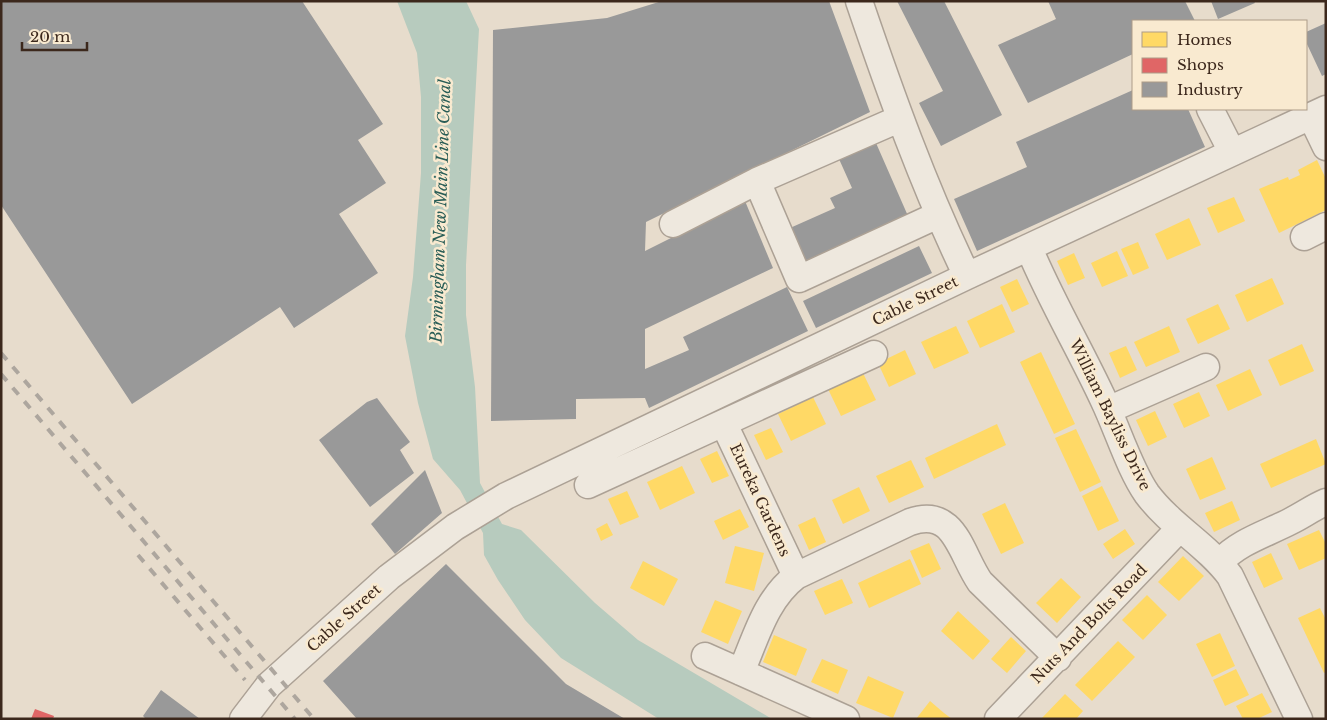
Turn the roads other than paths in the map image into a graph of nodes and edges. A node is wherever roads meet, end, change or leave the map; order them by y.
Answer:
1 (859, 1) edge
2 (1211, 110) edge
3 (1318, 112) edge
4 (899, 119) junction
5 (1326, 147) edge
6 (1232, 152) junction
7 (757, 181) junction
8 (938, 215) junction
9 (673, 224) dead end
10 (1028, 248) junction
11 (967, 276) junction
12 (874, 354) dead end
13 (1206, 367) dead end
14 (1108, 410) junction
15 (724, 424) junction
16 (588, 485) dead end
17 (1326, 502) edge
18 (1179, 529) junction
19 (1220, 562) junction
20 (796, 576) junction
21 (705, 656) dead end
22 (1058, 658) junction
23 (741, 672) junction
24 (243, 719) edge
25 (846, 719) edge
26 (998, 719) edge
27 (1299, 719) edge

1 - 4 street
2 - 6 street
3 - 5 street
3 - 6 street, Cable Street
4 - 7 street
4 - 8 street
6 - 10 street, Cable Street
7 - 8 street
7 - 9 street
8 - 11 street
10 - 11 street, Cable Street
10 - 14 street, William Bayliss Drive
11 - 24 street, Cable Street
12 - 15 street
13 - 14 street
14 - 18 street, William Bayliss Drive
15 - 16 street
15 - 20 street, Eureka Gardens
17 - 19 street
18 - 19 street, William Bayliss Drive
18 - 22 street, Nuts And Bolts Road
19 - 27 street, William Bayliss Drive
20 - 22 street, Eureka Gardens
20 - 23 street, Eureka Gardens
21 - 23 street
22 - 26 street, Nuts And Bolts Road
23 - 25 street

